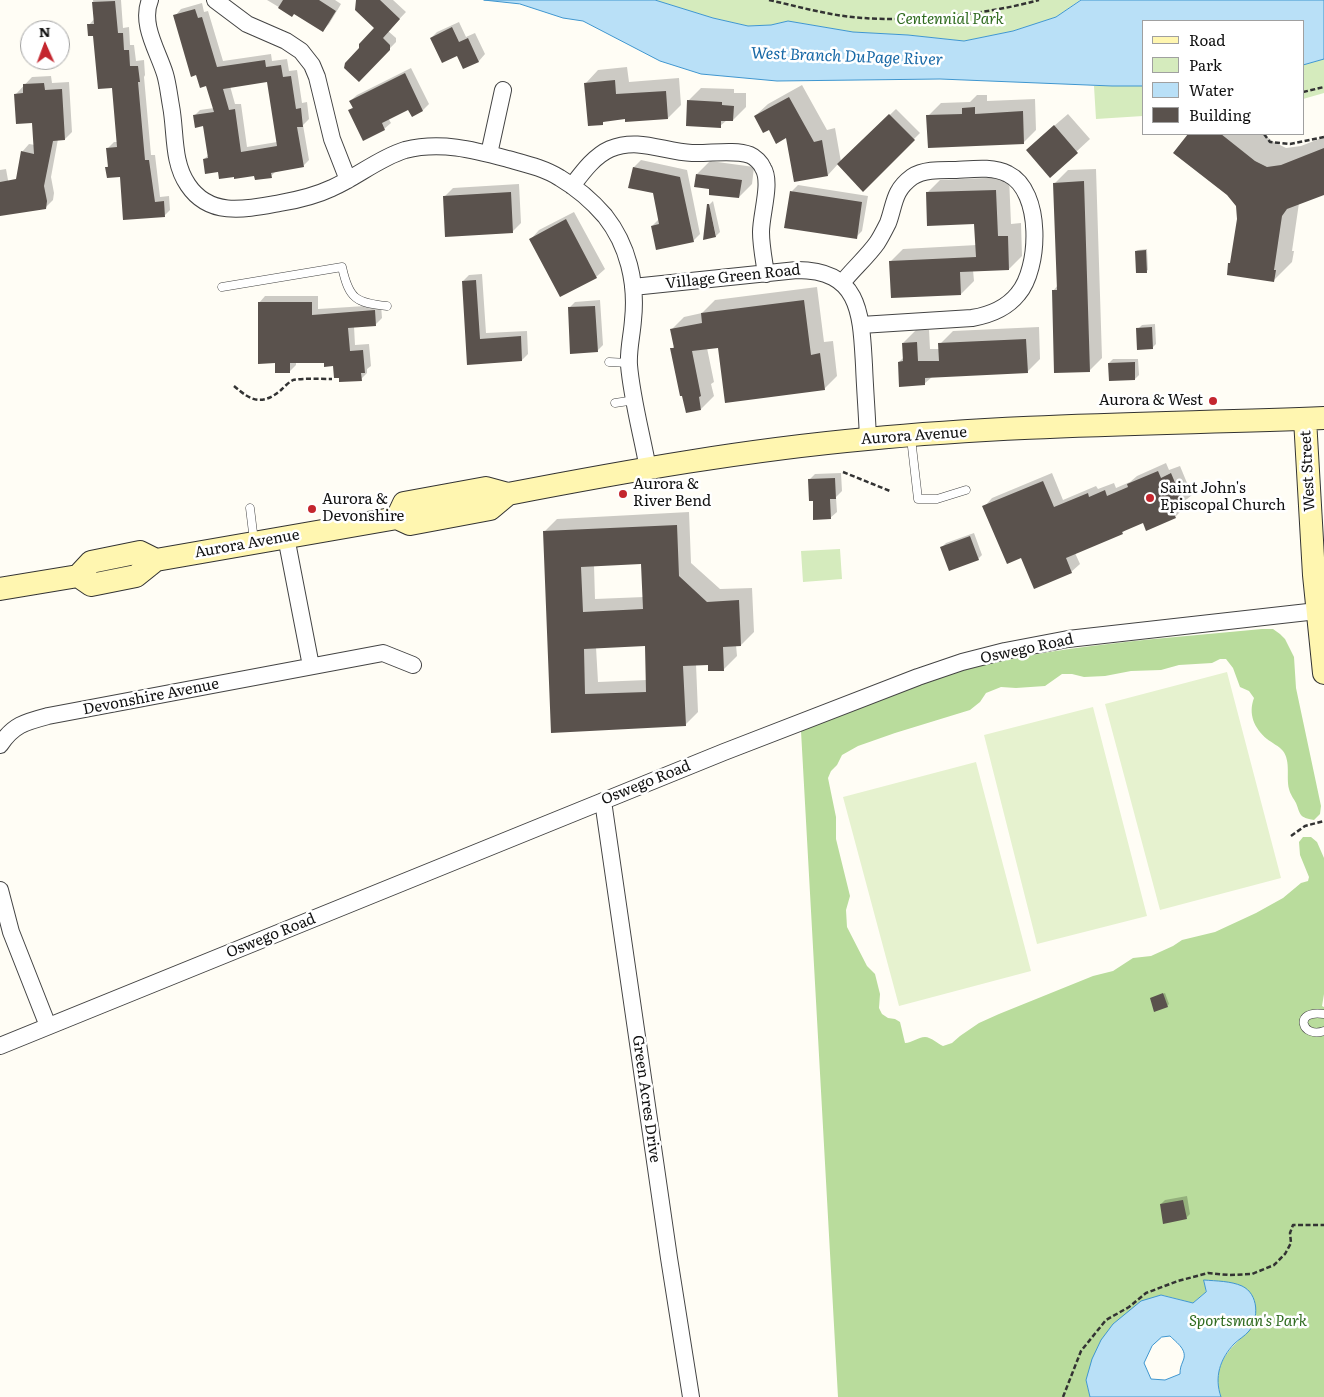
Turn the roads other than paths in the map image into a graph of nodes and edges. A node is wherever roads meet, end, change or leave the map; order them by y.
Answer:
1 (150, 0) edge
2 (215, 0) edge
3 (503, 90) dead end
4 (489, 154) junction
5 (348, 180) junction
6 (572, 186) junction
7 (766, 274) junction
8 (842, 283) junction
9 (222, 287) dead end
10 (634, 287) junction
11 (387, 306) dead end
12 (861, 325) junction
13 (609, 362) dead end
14 (629, 363) junction
15 (635, 400) junction
16 (615, 403) dead end
17 (1314, 418) edge
18 (911, 436) junction
19 (868, 438) junction
20 (648, 469) junction
21 (966, 490) dead end
22 (250, 508) dead end
23 (286, 537) junction
24 (254, 542) junction
25 (0, 590) edge
26 (1320, 613) edge
27 (413, 665) dead end
28 (311, 666) junction
29 (1324, 668) edge
30 (1324, 673) edge
31 (0, 745) edge
32 (603, 801) junction
33 (0, 890) edge
34 (1324, 1014) edge
35 (48, 1026) junction
36 (1324, 1031) edge
37 (0, 1046) edge
38 (691, 1397) edge

1 - 5 street
2 - 5 street
3 - 4 street
4 - 5 street
4 - 6 street
6 - 7 street
6 - 10 street
7 - 8 street, Village Green Road
7 - 10 street, Village Green Road
8 - 12 street
8 - 12 street
9 - 11 lane
10 - 14 street
12 - 19 street
13 - 14 lane
14 - 15 street
15 - 16 lane
15 - 20 street
17 - 18 main road, Aurora Avenue
17 - 26 main road, West Street
18 - 19 main road, Aurora Avenue
18 - 21 lane
19 - 20 main road, Aurora Avenue
20 - 23 main road, Aurora Avenue
22 - 24 lane
23 - 24 main road, Aurora Avenue
23 - 28 street
24 - 25 main road, Aurora Avenue
26 - 29 main road, West Street
26 - 32 street, Oswego Road
27 - 28 street, Devonshire Avenue
28 - 31 street, Devonshire Avenue
29 - 30 main road, West Street
32 - 35 street, Oswego Road
32 - 38 street, Green Acres Drive
33 - 35 street
34 - 36 lane
35 - 37 street, Oswego Road

